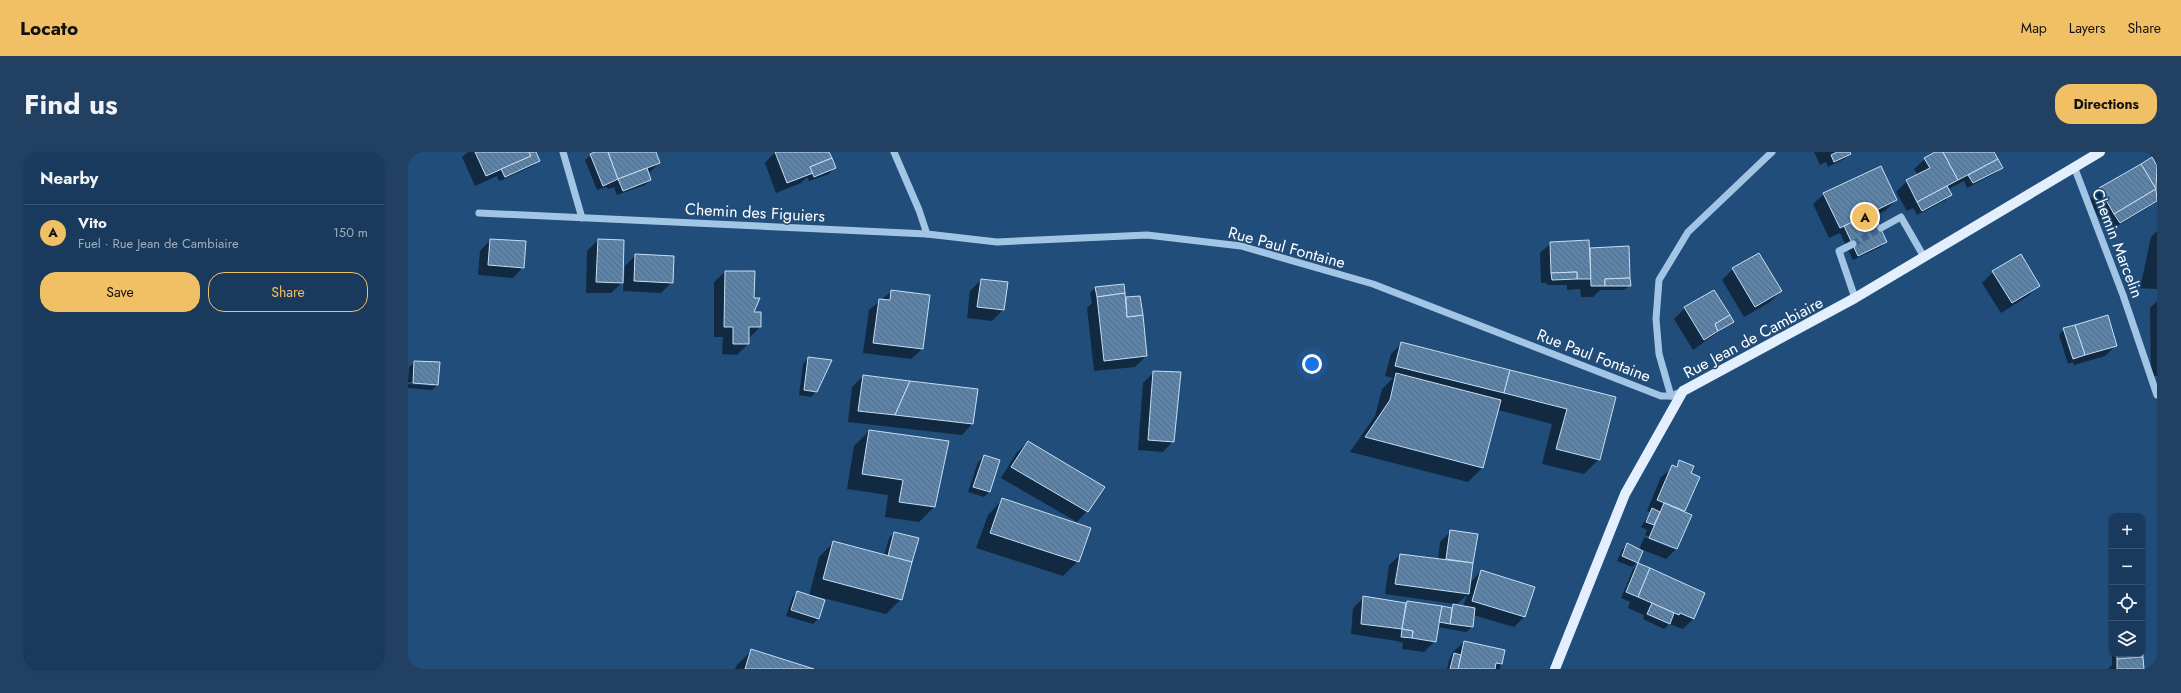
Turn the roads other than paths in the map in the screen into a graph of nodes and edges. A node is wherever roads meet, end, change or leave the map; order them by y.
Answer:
1 (563, 152) edge
2 (894, 152) edge
3 (1772, 152) edge
4 (2100, 152) edge
5 (2075, 169) junction
6 (479, 213) dead end
7 (582, 218) junction
8 (1881, 228) tunnel mouth
9 (927, 234) junction
10 (1853, 244) tunnel mouth
11 (1924, 258) junction
12 (1855, 298) junction
13 (1683, 391) junction
14 (2157, 395) edge
15 (1671, 396) junction
16 (1555, 669) edge

1 - 7 street
2 - 9 street
3 - 15 street
4 - 5 main road, Rue Jean de Cambiaire
5 - 11 main road, Rue Jean de Cambiaire
5 - 14 street, Chemin Marcelin
6 - 7 street, Chemin des Figuiers
7 - 9 street, Chemin des Figuiers
8 - 11 street
9 - 15 street, Rue Paul Fontaine
10 - 12 street
11 - 12 main road, Rue Jean de Cambiaire
12 - 13 main road, Rue Jean de Cambiaire
13 - 15 street
13 - 16 main road, Rue Jean de Cambiaire

